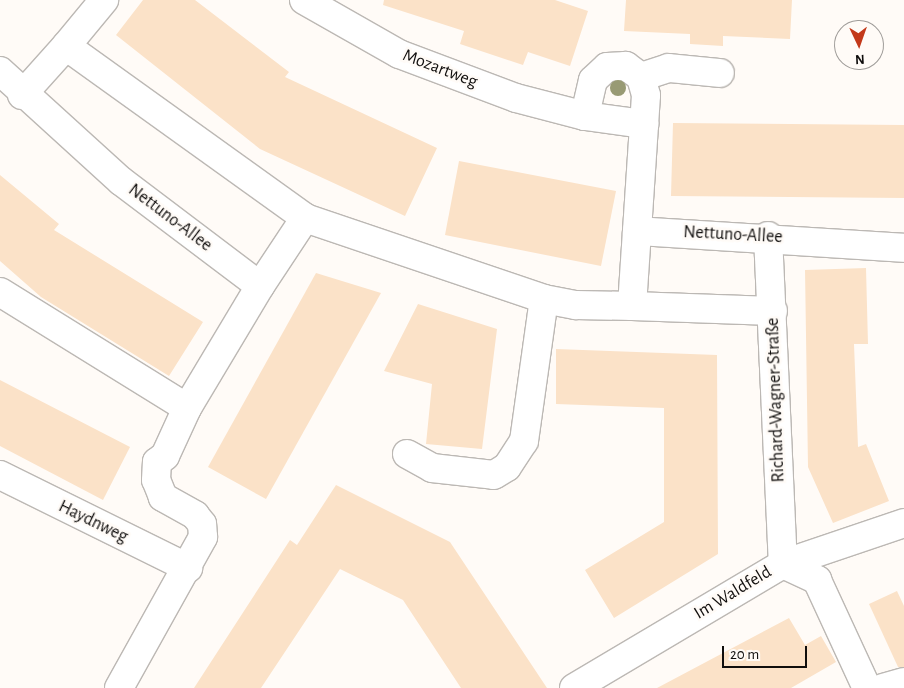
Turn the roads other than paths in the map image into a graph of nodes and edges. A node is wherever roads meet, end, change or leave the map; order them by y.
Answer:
1 (104, 0) edge
2 (304, 0) edge
3 (66, 46) junction
4 (0, 72) edge
5 (720, 73) dead end
6 (641, 77) junction
7 (22, 95) junction
8 (585, 116) junction
9 (644, 124) junction
10 (305, 218) junction
11 (637, 231) junction
12 (768, 236) junction
13 (904, 248) edge
14 (260, 286) junction
15 (0, 292) edge
16 (544, 299) junction
17 (632, 306) junction
18 (773, 311) junction
19 (187, 408) junction
20 (407, 454) dead end
21 (0, 475) edge
22 (904, 523) edge
23 (783, 564) junction
24 (188, 568) junction
25 (904, 682) edge
26 (119, 688) edge
27 (574, 688) edge
28 (867, 688) edge
29 (883, 688) edge

1 - 3 street
2 - 8 street, Mozartweg
3 - 7 street
3 - 10 street
4 - 7 street, Nettuno-Allee
5 - 6 street
6 - 8 street
6 - 9 street
7 - 14 street, Nettuno-Allee
8 - 9 street, Mozartweg
9 - 11 street
10 - 14 street
10 - 16 street
11 - 12 street, Nettuno-Allee
11 - 17 street
12 - 13 street, Nettuno-Allee
12 - 18 street, Richard-Wagner-Straße
14 - 19 street
15 - 19 street
16 - 17 street
16 - 20 street
17 - 18 street
18 - 23 street, Richard-Wagner-Straße
19 - 24 street
21 - 24 street, Haydnweg
22 - 23 street, Im Waldfeld
23 - 27 street, Im Waldfeld
23 - 28 street
24 - 26 street
25 - 29 street

